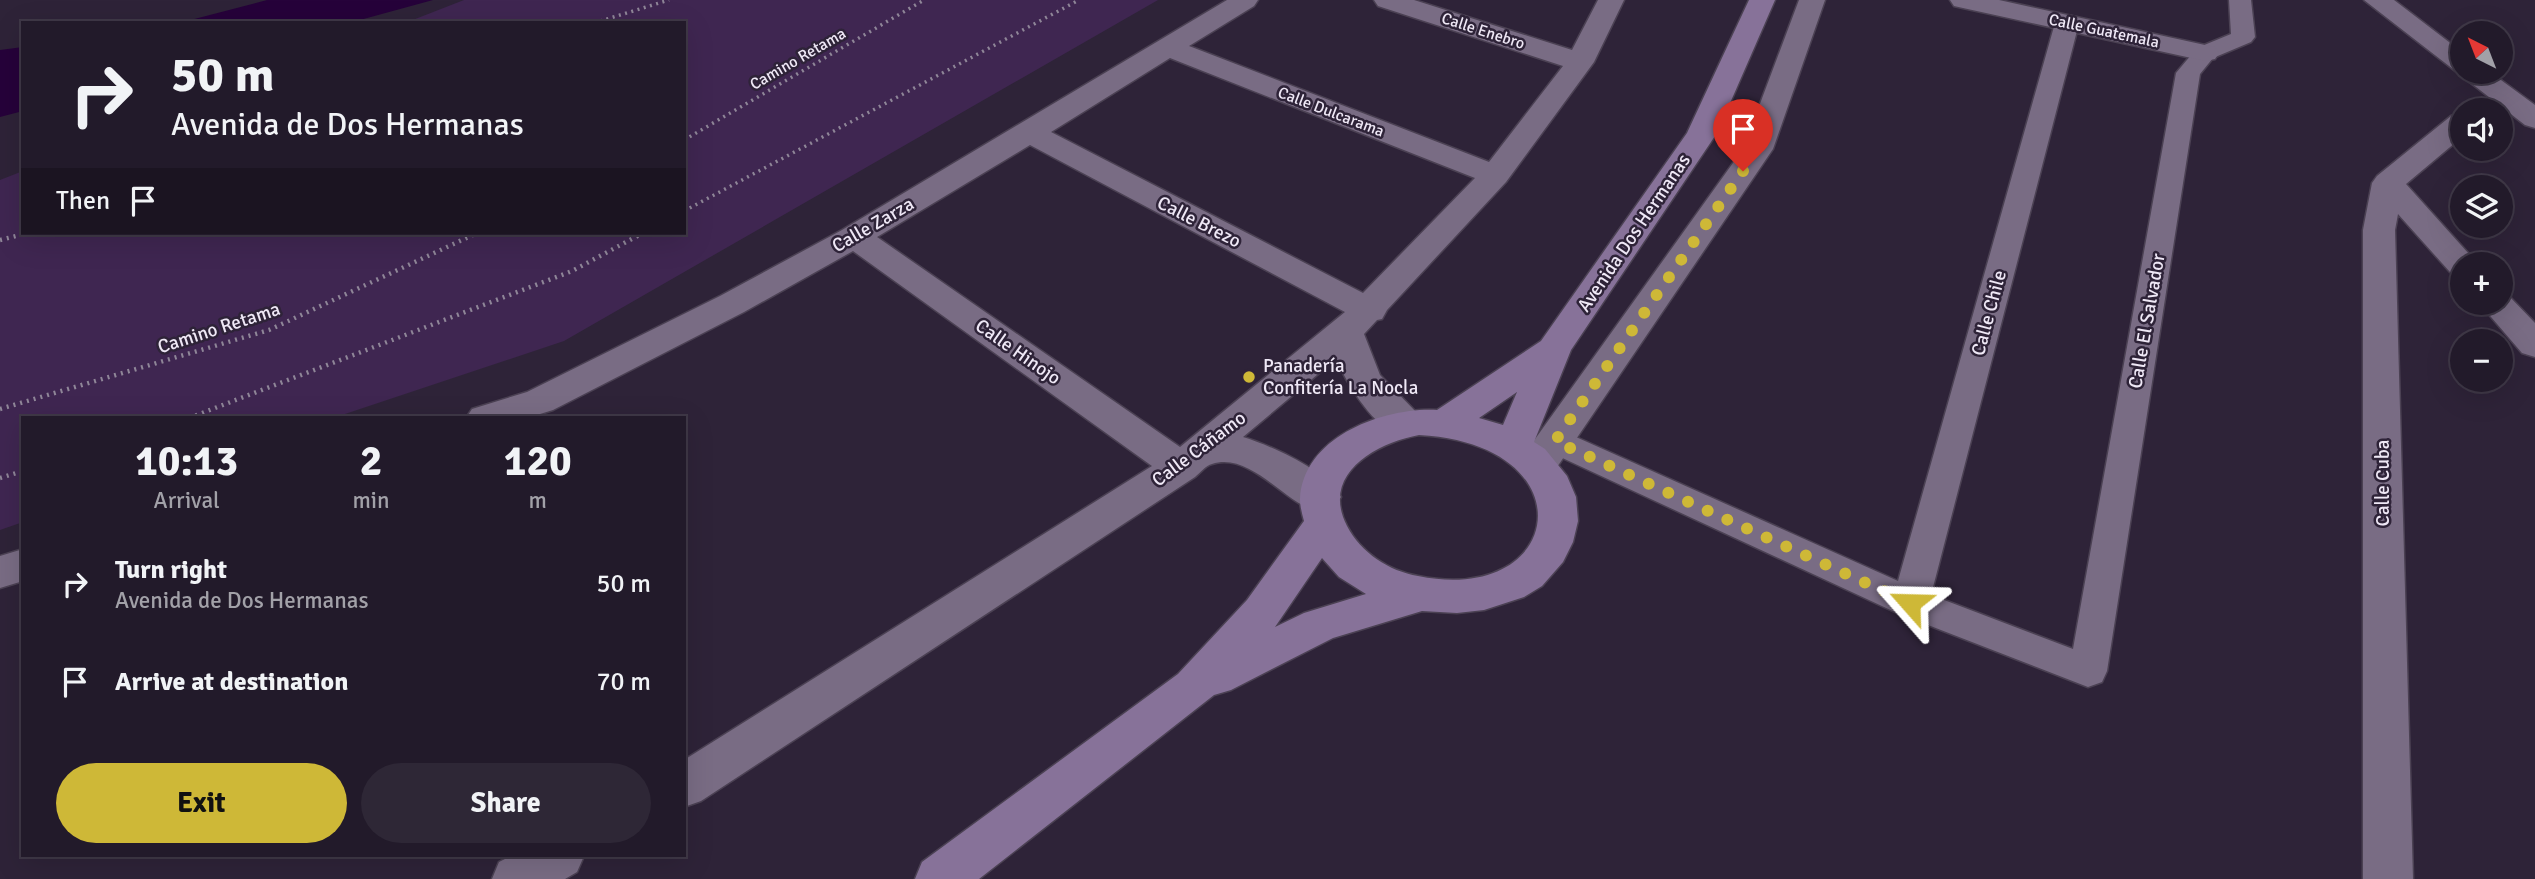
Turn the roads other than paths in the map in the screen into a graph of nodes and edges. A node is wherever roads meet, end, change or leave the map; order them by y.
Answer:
1 (1245, 0) edge
2 (1387, 0) edge
3 (1611, 0) edge
4 (1762, 0) edge
5 (1812, 0) edge
6 (1963, 0) edge
7 (2240, 0) edge
8 (2377, 0) edge
9 (2067, 23) junction
10 (1168, 48) junction
11 (2205, 53) junction
12 (2450, 56) edge
13 (1580, 62) junction
14 (2513, 111) edge
15 (2535, 119) edge
16 (2450, 132) edge
17 (1029, 134) junction
18 (1495, 176) junction
19 (2388, 183) junction
20 (854, 237) junction
21 (2450, 252) edge
22 (2508, 315) edge
23 (1358, 321) junction
24 (2535, 345) edge
25 (1554, 349) junction
26 (491, 416) edge
27 (1445, 422) junction
28 (1406, 424) junction
29 (1535, 451) junction
30 (1192, 458) junction
31 (1322, 510) junction
32 (21, 566) edge
33 (0, 572) edge
34 (1419, 595) junction
35 (1910, 603) junction
36 (2088, 671) joint
37 (1194, 687) junction
38 (686, 785) edge
39 (557, 857) edge
40 (517, 879) edge
41 (940, 879) edge
42 (2388, 879) edge

1 - 10 street, Calle Zarza
2 - 13 street, Calle Enebro
3 - 13 street, Calle Cáñamo
4 - 25 main road, Avenida Dos Hermanas
5 - 29 street
6 - 9 street, Calle Guatemala
7 - 11 street
8 - 12 street
9 - 11 street, Calle Guatemala
9 - 35 street, Calle Chile
10 - 17 street, Calle Zarza
10 - 18 street, Calle Dulcarama
11 - 36 street, Calle El Salvador
13 - 18 street, Calle Cáñamo
14 - 15 street
16 - 19 street
17 - 20 street, Calle Zarza
17 - 23 street, Calle Brezo
18 - 23 street, Calle Cáñamo
19 - 21 street
19 - 42 street, Calle Cuba
20 - 26 street, Calle Zarza
20 - 30 street, Calle Hinojo
22 - 24 street
23 - 28 street
23 - 30 street, Calle Cáñamo
25 - 27 main road, Avenida Dos Hermanas
25 - 29 main road, Avenida Dos Hermanas
27 - 28 main road
27 - 29 main road
28 - 31 main road
29 - 34 main road
29 - 35 street
30 - 31 street
30 - 38 street, Calle Cáñamo
31 - 34 main road
31 - 37 main road
32 - 33 street
34 - 37 main road
35 - 36 street
37 - 41 main road
39 - 40 street

